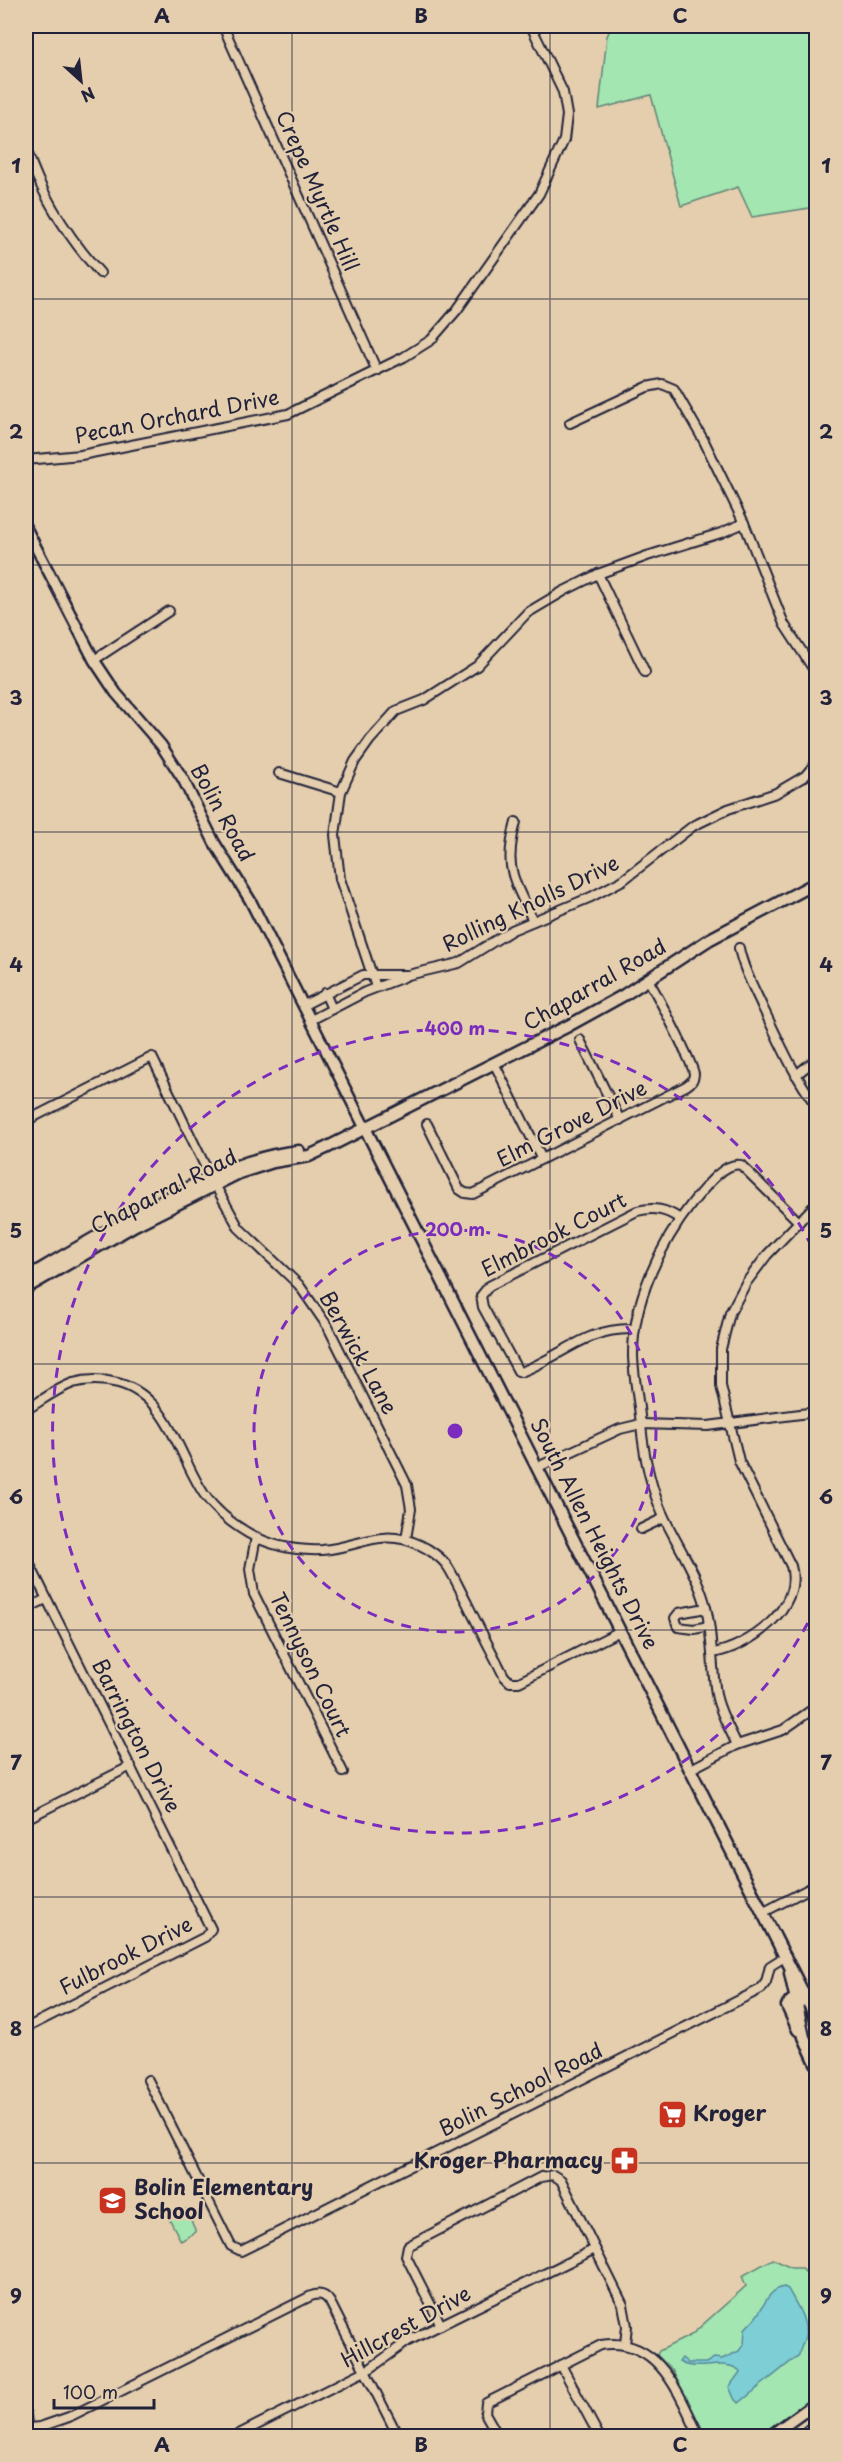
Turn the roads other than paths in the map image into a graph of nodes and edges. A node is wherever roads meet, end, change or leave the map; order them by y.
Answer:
1 (223, 26) edge
2 (531, 26) edge
3 (26, 148) edge
4 (100, 273) dead end
5 (377, 371) junction
6 (570, 423) dead end
7 (26, 460) edge
8 (744, 523) junction
9 (26, 528) edge
10 (598, 574) junction
11 (169, 611) dead end
12 (94, 660) junction
13 (645, 672) dead end
14 (816, 673) edge
15 (816, 763) edge
16 (279, 773) dead end
17 (341, 792) junction
18 (516, 822) dead end
19 (816, 883) edge
20 (532, 921) junction
21 (739, 948) dead end
22 (371, 975) junction
23 (408, 975) junction
24 (648, 980) junction
25 (376, 987) junction
26 (325, 993) junction
27 (303, 1005) junction
28 (332, 1009) junction
29 (311, 1020) junction
30 (580, 1040) dead end
31 (816, 1059) edge
32 (494, 1063) junction
33 (796, 1075) junction
34 (816, 1105) edge
35 (620, 1120) junction
36 (26, 1121) edge
37 (427, 1124) dead end
38 (365, 1128) junction
39 (542, 1159) junction
40 (213, 1180) junction
41 (816, 1204) edge
42 (680, 1219) junction
43 (800, 1222) junction
44 (26, 1278) edge
45 (26, 1288) edge
46 (635, 1329) junction
47 (26, 1410) edge
48 (816, 1412) edge
49 (731, 1423) junction
50 (641, 1424) junction
51 (538, 1467) junction
52 (664, 1518) junction
53 (641, 1529) dead end
54 (256, 1537) junction
55 (406, 1539) junction
56 (26, 1557) edge
57 (46, 1599) junction
58 (706, 1608) junction
59 (26, 1609) edge
60 (709, 1626) junction
61 (620, 1630) junction
62 (713, 1653) junction
63 (816, 1707) edge
64 (737, 1745) junction
65 (131, 1766) junction
66 (692, 1769) junction
67 (343, 1772) dead end
68 (26, 1819) edge
69 (816, 1885) edge
70 (764, 1912) junction
71 (211, 1932) joint
72 (786, 1957) junction
73 (796, 2001) junction
74 (816, 2018) edge
75 (816, 2026) edge
76 (26, 2028) edge
77 (816, 2063) edge
78 (148, 2080) dead end
79 (595, 2249) junction
80 (441, 2325) junction
81 (625, 2344) junction
82 (561, 2365) junction
83 (365, 2371) junction
84 (816, 2403) edge
85 (26, 2414) edge
86 (816, 2425) edge
87 (28, 2432) edge
88 (235, 2436) edge
89 (398, 2436) edge
90 (498, 2436) edge
91 (599, 2436) edge
92 (699, 2436) edge
93 (771, 2436) edge
94 (803, 2436) edge

1 - 5 street, Crepe Myrtle Hill
2 - 5 street, Pecan Orchard Drive
3 - 4 street
5 - 7 street, Pecan Orchard Drive
6 - 8 street
8 - 10 street
8 - 14 street
9 - 12 street, Bolin Road
10 - 13 street
10 - 17 street
11 - 12 street
12 - 27 street, Bolin Road
15 - 20 street, Rolling Knolls Drive
16 - 17 street
17 - 22 street
18 - 20 street
19 - 24 main road, Chaparral Road
20 - 23 street, Rolling Knolls Drive
21 - 33 street
22 - 23 street, Rolling Knolls Drive
22 - 25 street
22 - 26 street, Rolling Knolls Drive
23 - 25 street, Rolling Knolls Drive
24 - 32 main road, Chaparral Road
24 - 35 street, Elm Grove Drive
25 - 28 street, Rolling Knolls Drive
26 - 27 street, Rolling Knolls Drive
26 - 28 street
27 - 29 street, Bolin Road
28 - 29 street, Rolling Knolls Drive
29 - 38 street, Bolin Road
30 - 35 street
31 - 33 street
32 - 38 main road, Chaparral Road
32 - 39 street
33 - 34 street
35 - 39 street, Elm Grove Drive
36 - 40 street, Berwick Lane
37 - 39 street, Elm Grove Drive
38 - 40 main road, Chaparral Road
38 - 51 main road, South Allen Heights Drive
40 - 44 main road, Chaparral Road
40 - 45 main road, Chaparral Road
40 - 55 street, Berwick Lane
41 - 43 street
42 - 43 street
42 - 46 street
42 - 46 street, Elmbrook Court
43 - 49 street
46 - 50 street
47 - 54 street
48 - 49 street
49 - 50 street
49 - 62 street
50 - 51 street
50 - 52 street
51 - 61 main road, South Allen Heights Drive
52 - 53 street
52 - 58 street
54 - 55 street
54 - 67 street, Tennyson Court
55 - 61 street
56 - 57 street, Barrington Drive
57 - 59 street
57 - 65 street, Barrington Drive
58 - 60 street
58 - 60 street
60 - 62 street
61 - 66 main road, South Allen Heights Drive
62 - 64 street
63 - 64 street
64 - 66 street
65 - 68 street
65 - 71 street, Barrington Drive
66 - 70 main road, South Allen Heights Drive
69 - 70 street
70 - 72 main road, South Allen Heights Drive
71 - 76 street, Fulbrook Drive
72 - 73 main road, South Allen Heights Drive
72 - 74 main road, South Allen Heights Drive
72 - 78 street, Bolin School Road
73 - 75 main road
73 - 77 main road, South Allen Heights Drive
79 - 80 street, Hillcrest Drive
79 - 80 street
79 - 81 street
80 - 83 street, Hillcrest Drive
81 - 82 street
81 - 92 street
82 - 90 street
82 - 91 street
83 - 87 street
83 - 88 street, Hillcrest Drive
83 - 89 street
84 - 93 main road
85 - 87 street
86 - 94 main road

